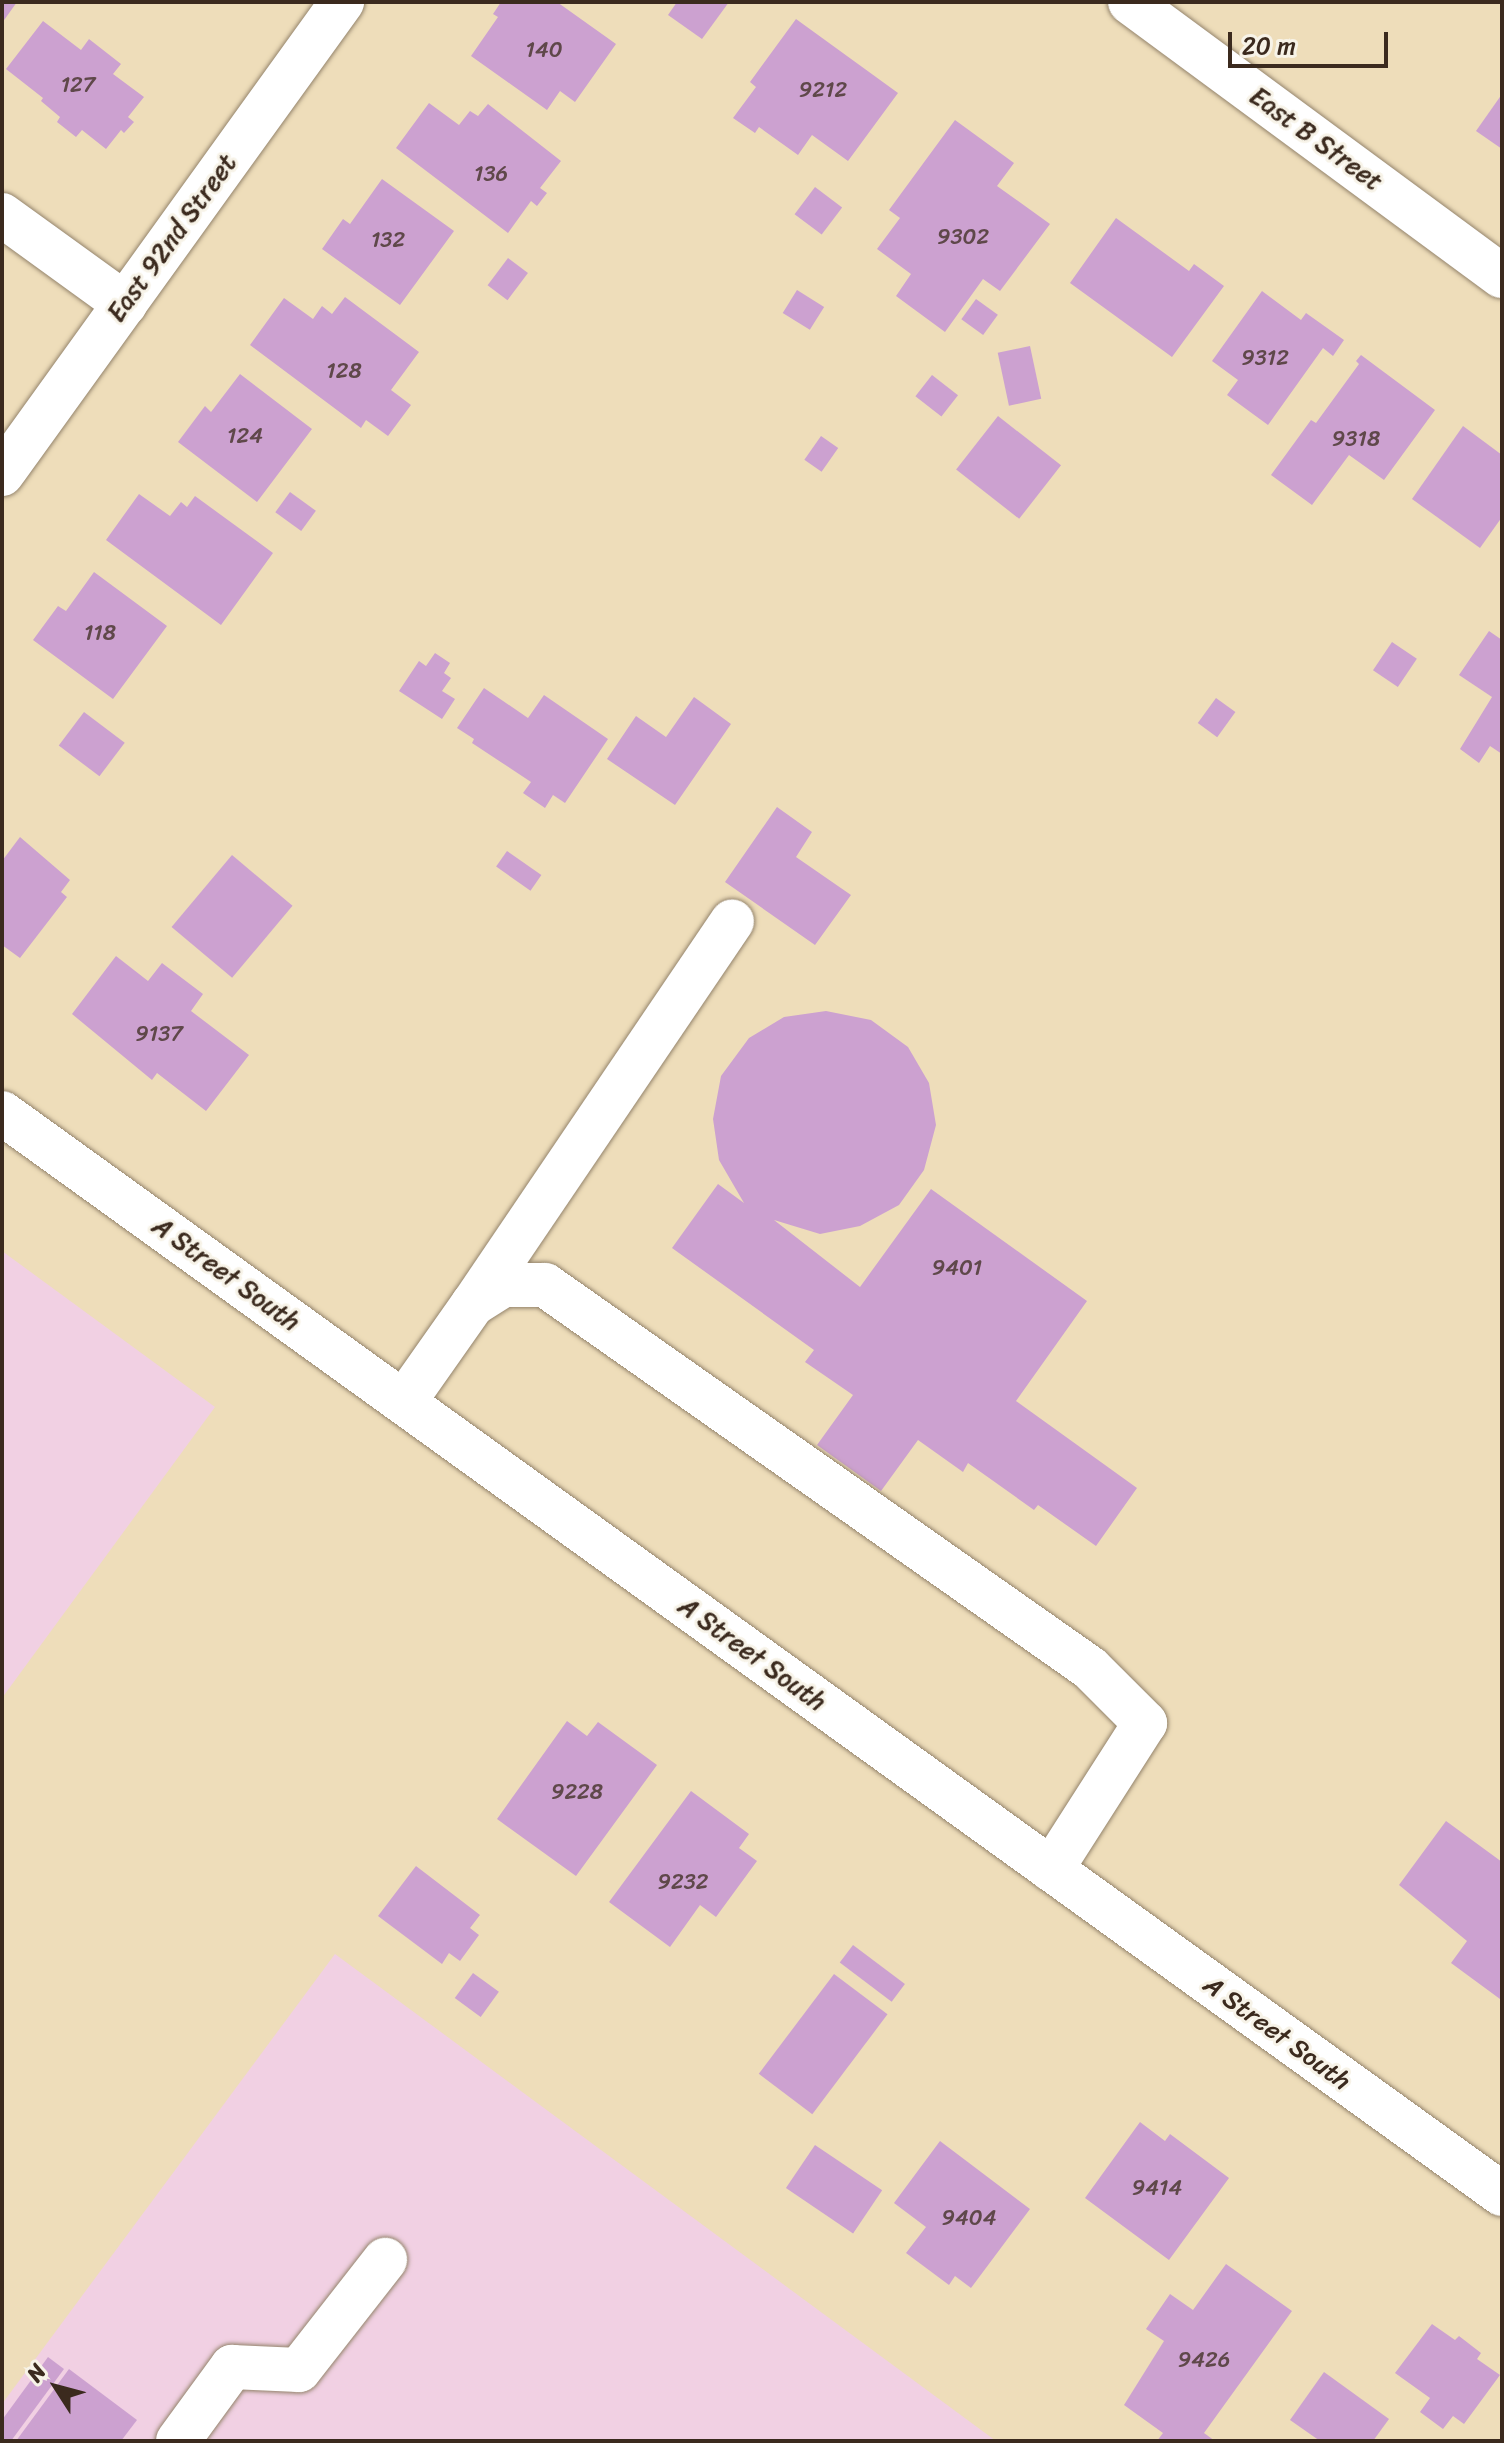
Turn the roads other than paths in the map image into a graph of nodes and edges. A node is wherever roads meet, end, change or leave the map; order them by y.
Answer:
1 (342, 2) edge
2 (1130, 2) edge
3 (2, 215) edge
4 (1502, 276) edge
5 (125, 304) junction
6 (2, 474) edge
7 (732, 922) dead end
8 (2, 1113) edge
9 (473, 1304) junction
10 (404, 1402) junction
11 (1051, 1870) junction
12 (1502, 2194) edge
13 (385, 2260) dead end
14 (178, 2441) edge

1 - 5 street, East 92nd Street
2 - 4 street, East B Street
3 - 5 street
5 - 6 street, East 92nd Street
7 - 9 street
8 - 10 street, A Street South
9 - 10 street
9 - 11 street
10 - 11 street, A Street South
11 - 12 street, A Street South
13 - 14 street

